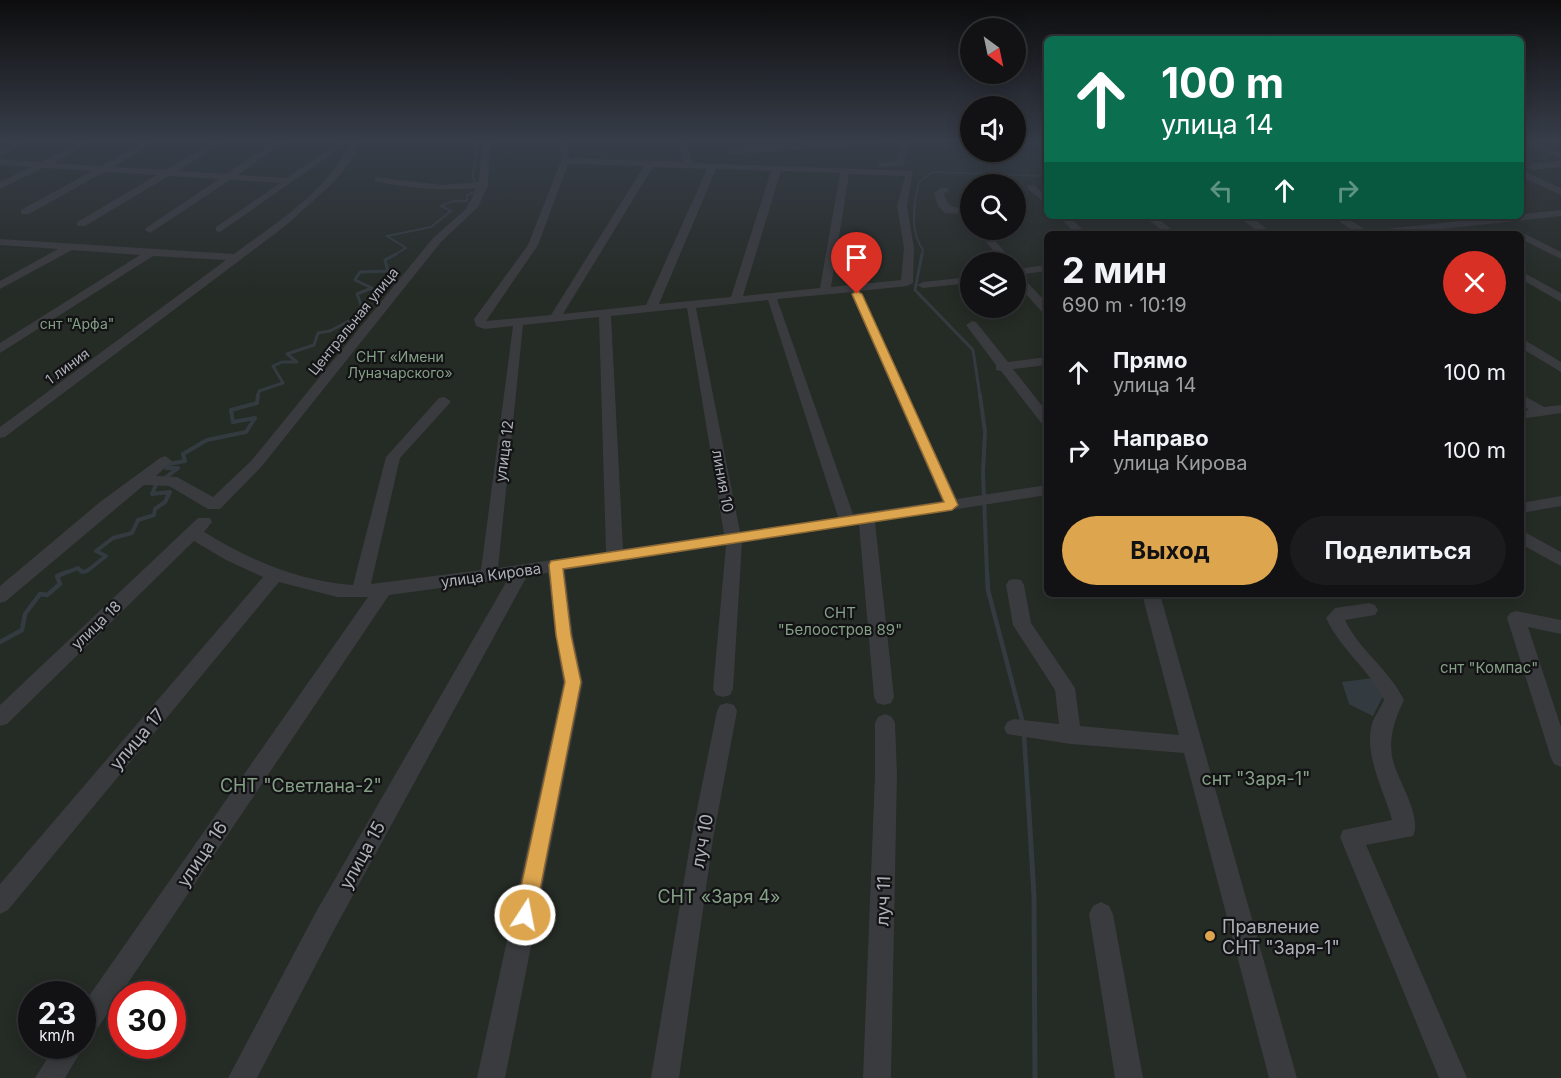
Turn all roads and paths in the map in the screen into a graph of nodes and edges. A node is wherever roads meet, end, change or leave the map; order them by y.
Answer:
1 (60, 192) edge
2 (135, 192) edge
3 (207, 192) edge
4 (274, 192) edge
5 (316, 192) edge
6 (478, 192) edge
7 (553, 192) edge
8 (632, 192) edge
9 (702, 192) edge
10 (769, 192) edge
11 (847, 192) edge
12 (905, 192) edge
13 (940, 192) edge
14 (25, 212) dead end
15 (960, 213) edge
16 (1555, 213) edge
17 (1524, 217) edge
18 (1066, 219) edge
19 (1153, 219) edge
20 (1247, 219) edge
21 (1341, 219) edge
22 (1430, 219) edge
23 (1503, 219) edge
24 (1494, 220) junction
25 (1561, 220) edge
26 (81, 224) dead end
27 (1441, 226) junction
28 (220, 229) dead end
29 (150, 230) dead end
30 (1079, 231) edge
31 (1168, 231) edge
32 (1264, 231) edge
33 (1362, 231) edge
34 (1395, 231) edge
35 (1448, 231) edge
36 (1514, 231) edge
37 (1524, 236) edge
38 (989, 240) edge
39 (0, 242) edge
40 (72, 245) junction
41 (1000, 252) edge
42 (150, 253) junction
43 (1561, 256) edge
44 (238, 258) junction
45 (1044, 269) edge
46 (1026, 272) edge
47 (1524, 276) edge
48 (960, 281) edge
49 (923, 285) dead end
50 (0, 286) edge
51 (1026, 286) edge
52 (825, 290) junction
53 (857, 294) dead end
54 (1561, 298) edge
55 (736, 299) junction
56 (772, 302) dead end
57 (1044, 307) edge
58 (651, 308) junction
59 (692, 310) dead end
60 (605, 316) junction
61 (554, 319) junction
62 (972, 325) dead end
63 (518, 327) dead end
64 (1524, 344) edge
65 (0, 349) edge
66 (1044, 360) edge
67 (1003, 367) junction
68 (1561, 368) edge
69 (444, 400) dead end
70 (1524, 400) edge
71 (1561, 409) edge
72 (1542, 412) junction
73 (1524, 415) edge
74 (1044, 417) edge
75 (0, 434) edge
76 (165, 461) dead end
77 (142, 480) junction
78 (1044, 490) edge
79 (1561, 501) edge
80 (952, 505) junction
81 (1524, 507) edge
82 (866, 517) junction
83 (847, 520) junction
84 (198, 528) joint
85 (734, 537) junction
86 (1524, 538) edge
87 (615, 555) junction
88 (1561, 560) edge
89 (556, 565) junction
90 (521, 571) junction
91 (489, 575) junction
92 (274, 576) junction
93 (1015, 585) dead end
94 (382, 590) junction
95 (360, 592) junction
96 (0, 596) edge
97 (1152, 597) edge
98 (1369, 610) dead end
99 (1561, 627) edge
100 (884, 697) dead end
101 (725, 700) joint
102 (0, 718) edge
103 (885, 723) dead end
104 (1022, 729) dead end
105 (1071, 735) junction
106 (1192, 745) junction
107 (1561, 758) edge
108 (0, 902) edge
109 (1101, 914) dead end
110 (96, 1009) edge
111 (62, 1059) edge
112 (49, 1078) edge
113 (242, 1078) edge
114 (490, 1078) edge
115 (665, 1078) edge
116 (877, 1078) edge
117 (1129, 1078) edge
118 (1283, 1078) edge
119 (1453, 1078) edge

1 - 14 street
2 - 26 street
3 - 29 street
4 - 28 street
5 - 44 street, 1 линия
6 - 77 street, Центральная улица
7 - 61 street
8 - 61 street
9 - 58 street
10 - 55 street
11 - 52 street
12 - 52 street
13 - 15 street
16 - 17 street
16 - 25 street
18 - 30 street
19 - 31 street
20 - 32 street
21 - 33 street
22 - 27 street
23 - 24 street
24 - 27 street
24 - 36 street
27 - 34 street
27 - 35 street
37 - 43 street
38 - 41 street
39 - 40 street
40 - 42 street
40 - 50 street
42 - 44 street
42 - 65 street
44 - 75 street, 1 линия
45 - 46 street
47 - 54 street
48 - 49 street
51 - 57 street
52 - 55 street
53 - 80 street
55 - 58 street
56 - 83 street
58 - 60 street
59 - 85 street, линия 10
60 - 61 street
60 - 87 street
62 - 67 street
63 - 91 street, улица 12
64 - 68 street
66 - 67 street
67 - 74 street
69 - 95 street
70 - 72 street
71 - 72 street
72 - 73 street
76 - 77 street
77 - 96 street
78 - 80 street, улица Кирова
79 - 81 street
80 - 82 street, улица Кирова
82 - 83 street, улица Кирова
82 - 100 street
83 - 85 street, улица Кирова
84 - 92 street, улица Кирова
84 - 102 street, улица 18
85 - 87 street, улица Кирова
85 - 101 street, линия 10
86 - 88 street
87 - 89 street, улица Кирова
89 - 90 street, улица Кирова
89 - 114 street
90 - 91 street, улица Кирова
90 - 113 street, улица 15
91 - 94 street, улица Кирова
92 - 95 street, улица Кирова
92 - 108 street, улица 17
93 - 105 street
94 - 95 street, улица Кирова
94 - 110 street, улица 16
97 - 106 street
98 - 119 street
99 - 107 street
101 - 115 street, луч 10
103 - 116 street, луч 11
104 - 105 street
105 - 106 street
106 - 118 street
109 - 117 street
111 - 112 street

